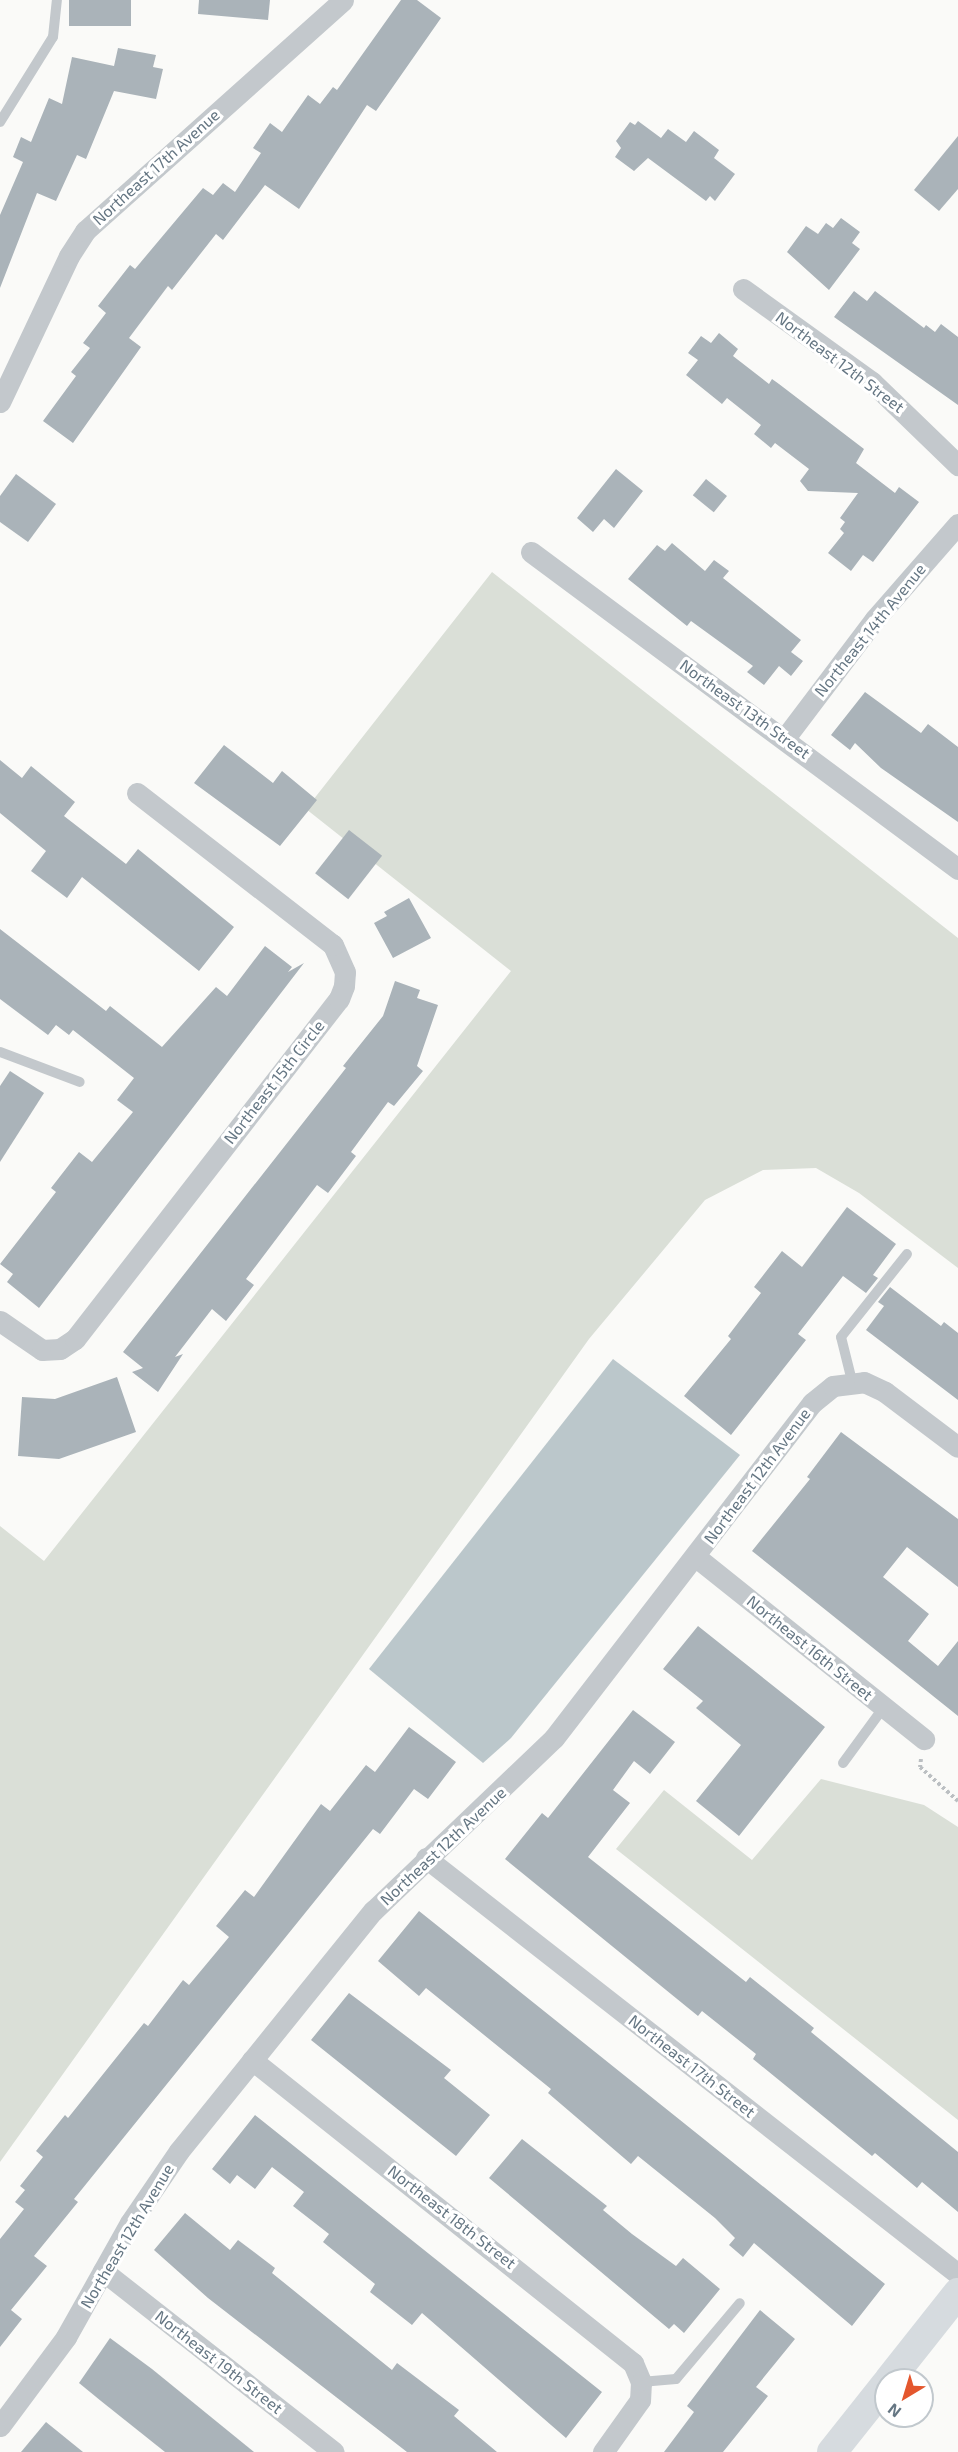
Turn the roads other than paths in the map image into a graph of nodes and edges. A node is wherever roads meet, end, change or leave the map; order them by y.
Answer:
1 (57, 0) edge
2 (343, 0) edge
3 (0, 122) edge
4 (743, 289) dead end
5 (0, 402) edge
6 (958, 465) edge
7 (958, 524) edge
8 (531, 552) dead end
9 (785, 738) junction
10 (137, 793) dead end
11 (958, 869) edge
12 (0, 1052) edge
13 (80, 1082) dead end
14 (907, 1254) dead end
15 (0, 1321) edge
16 (852, 1381) junction
17 (958, 1447) edge
18 (696, 1557) junction
19 (884, 1707) junction
20 (924, 1739) road end
21 (843, 1763) dead end
22 (426, 1858) junction
23 (252, 2060) junction
24 (103, 2271) junction
25 (958, 2274) edge
26 (958, 2293) edge
27 (740, 2303) dead end
28 (899, 2368) edge
29 (641, 2382) junction
30 (874, 2399) edge
31 (0, 2426) edge
32 (334, 2452) edge
33 (603, 2452) edge
34 (832, 2452) edge

1 - 3 lane
2 - 5 street, Northeast 17th Avenue
4 - 6 street, Northeast 12th Street
7 - 9 street, Northeast 14th Avenue
8 - 9 street, Northeast 13th Street
9 - 11 street, Northeast 13th Street
10 - 15 street, Northeast 15th Circle
12 - 13 lane
14 - 16 lane
16 - 17 street
16 - 18 street, Northeast 12th Avenue
18 - 19 street, Northeast 16th Street
18 - 22 street, Northeast 12th Avenue
19 - 20 street, Northeast 16th Street
19 - 21 lane
22 - 23 street, Northeast 12th Avenue
22 - 25 street, Northeast 17th Street
23 - 24 street, Northeast 12th Avenue
23 - 29 street, Northeast 18th Street
24 - 31 street, Northeast 12th Avenue
24 - 32 street, Northeast 19th Street
26 - 28 main road
27 - 29 lane
29 - 33 street
30 - 34 main road

